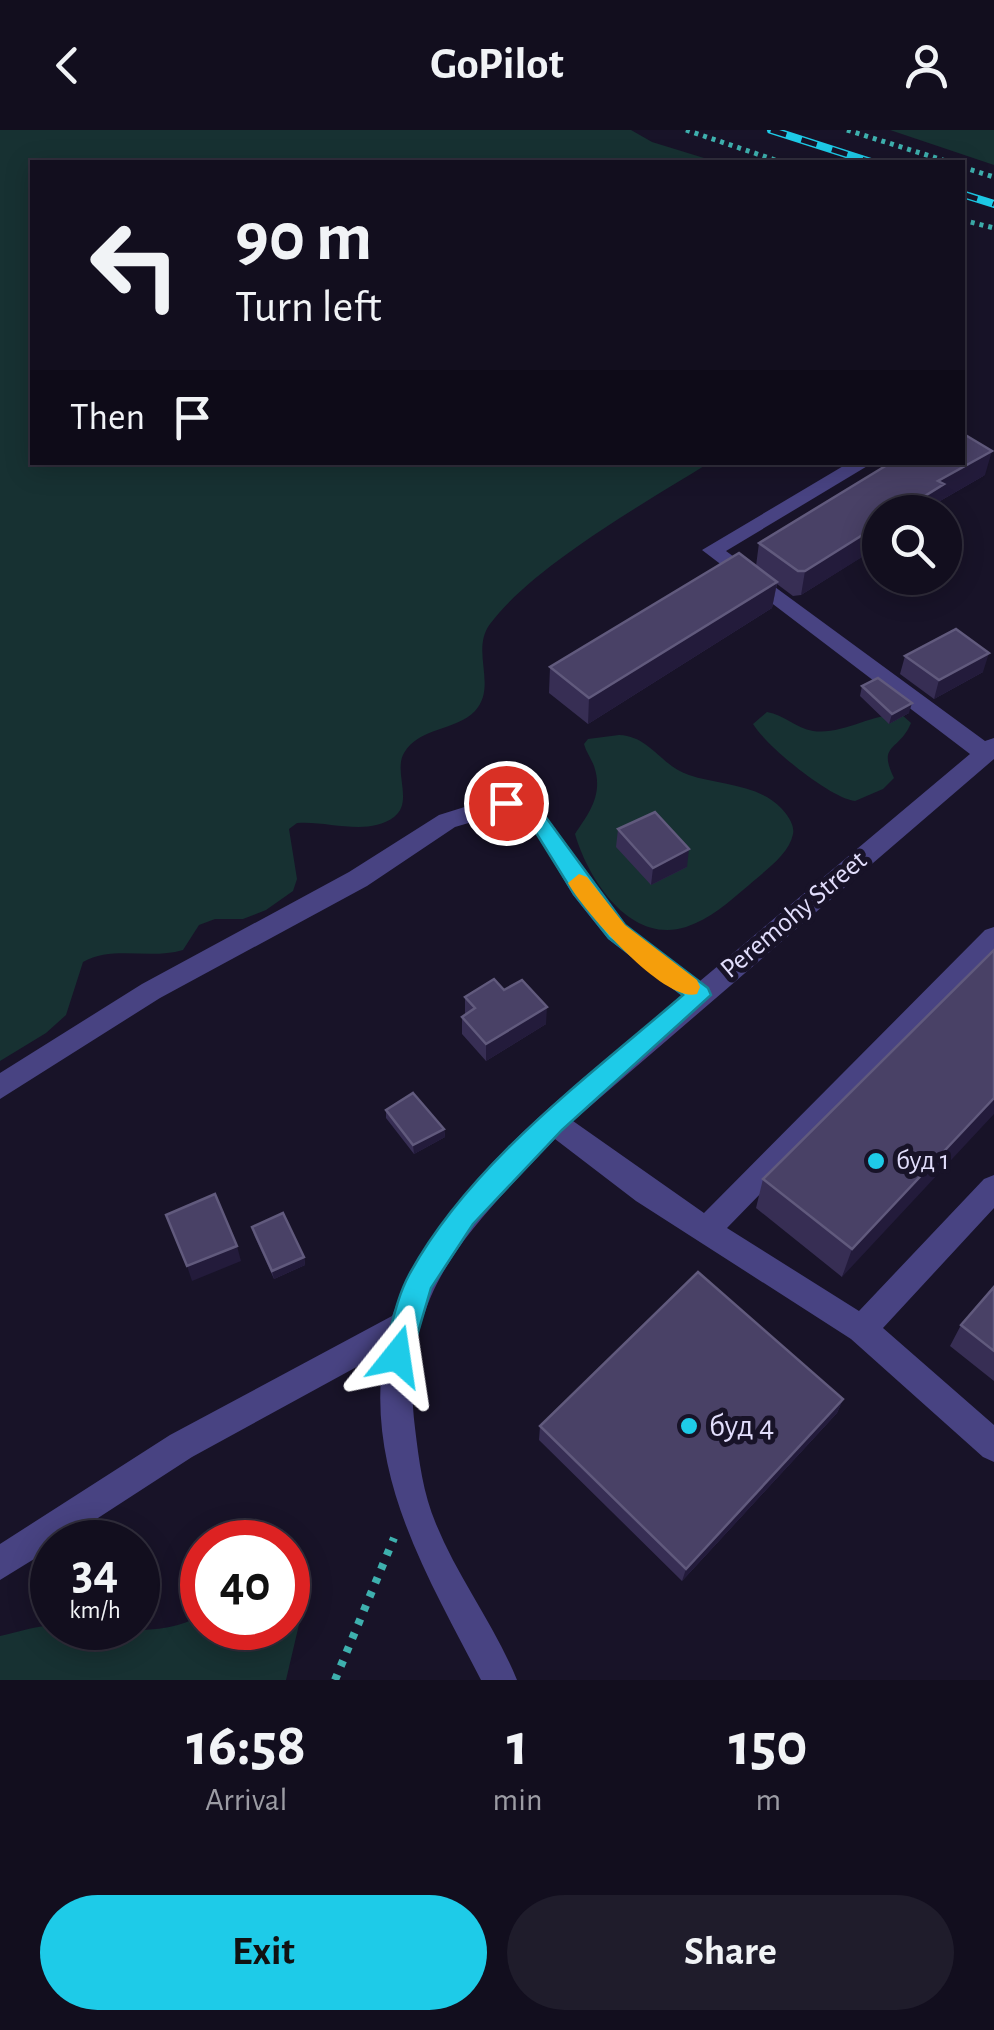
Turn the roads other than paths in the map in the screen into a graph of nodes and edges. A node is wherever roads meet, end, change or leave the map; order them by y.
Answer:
1 (859, 465) edge
2 (990, 749) edge
3 (994, 938) edge
4 (700, 995) junction
5 (0, 1087) edge
6 (553, 1122) junction
7 (994, 1188) edge
8 (706, 1230) junction
9 (404, 1326) junction
10 (862, 1328) junction
11 (994, 1446) edge
12 (0, 1563) edge
13 (500, 1680) edge

1 - 2 street
2 - 4 street, Peremohy Street
3 - 8 street
4 - 5 street
4 - 6 street, Peremohy Street
6 - 8 street
6 - 9 street, Peremohy Street
7 - 10 street
8 - 10 street
9 - 12 street
9 - 13 street, Peremohy Street
10 - 11 street

